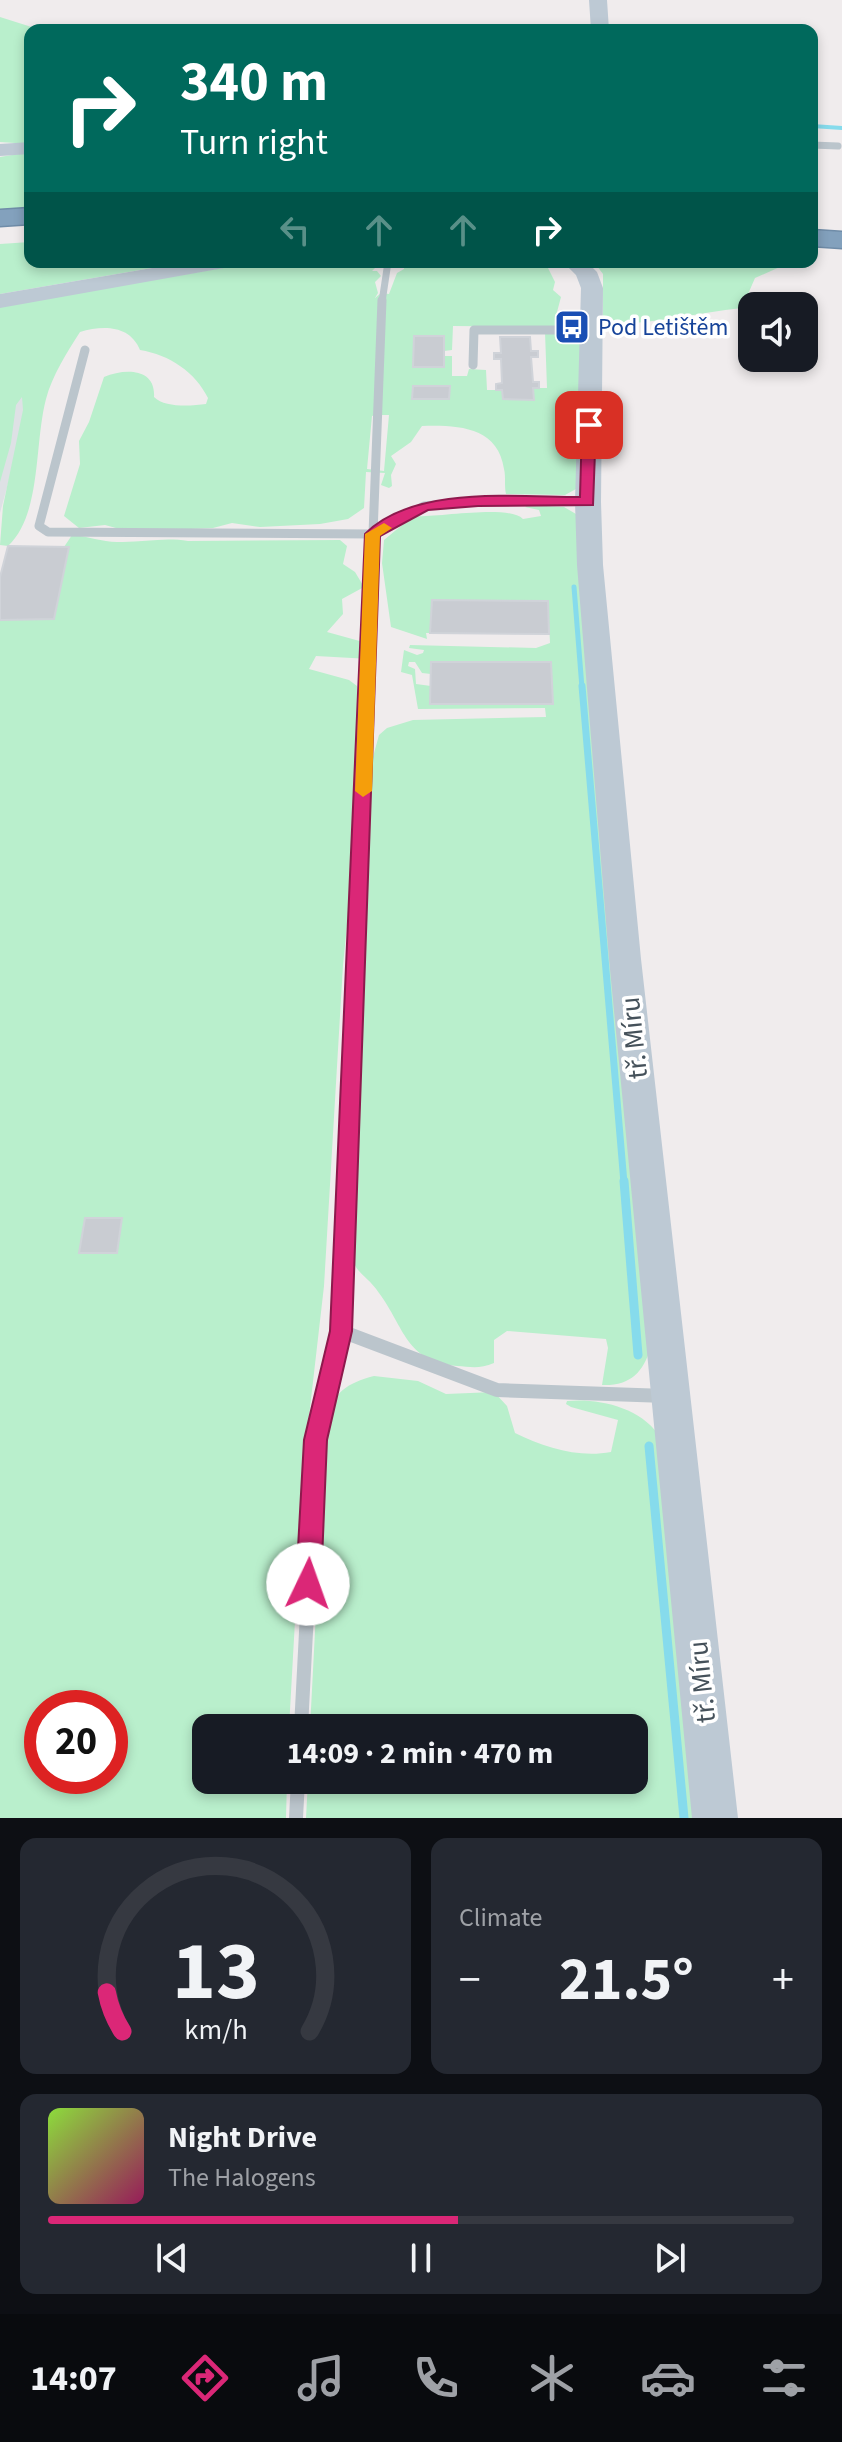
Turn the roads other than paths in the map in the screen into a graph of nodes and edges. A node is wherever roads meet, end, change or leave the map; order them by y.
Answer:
1 (598, 0) edge
2 (600, 24) edge
3 (818, 145) edge
4 (838, 146) dead end
5 (24, 148) edge
6 (0, 150) edge
7 (24, 216) edge
8 (0, 218) edge
9 (818, 225) edge
10 (842, 227) edge
11 (24, 229) edge
12 (0, 231) edge
13 (818, 238) edge
14 (842, 240) edge
15 (190, 268) edge
16 (387, 268) edge
17 (583, 268) edge
18 (0, 301) edge
19 (592, 330) junction
20 (85, 350) dead end
21 (473, 365) dead end
22 (588, 502) junction
23 (373, 534) junction
24 (341, 1331) junction
25 (671, 1396) junction
26 (302, 1714) edge
27 (297, 1794) edge
28 (296, 1818) edge
29 (715, 1818) edge

1 - 2 main road
3 - 4 lane
5 - 6 main road
7 - 8 highway
9 - 10 highway
11 - 12 highway
13 - 14 highway
15 - 18 main road
16 - 23 lane
17 - 19 main road, tř. Míru
19 - 21 lane
19 - 22 main road, tř. Míru
20 - 23 lane
22 - 23 lane
22 - 25 main road, tř. Míru
23 - 24 lane
24 - 25 lane
24 - 26 lane
25 - 29 main road, tř. Míru
27 - 28 lane

